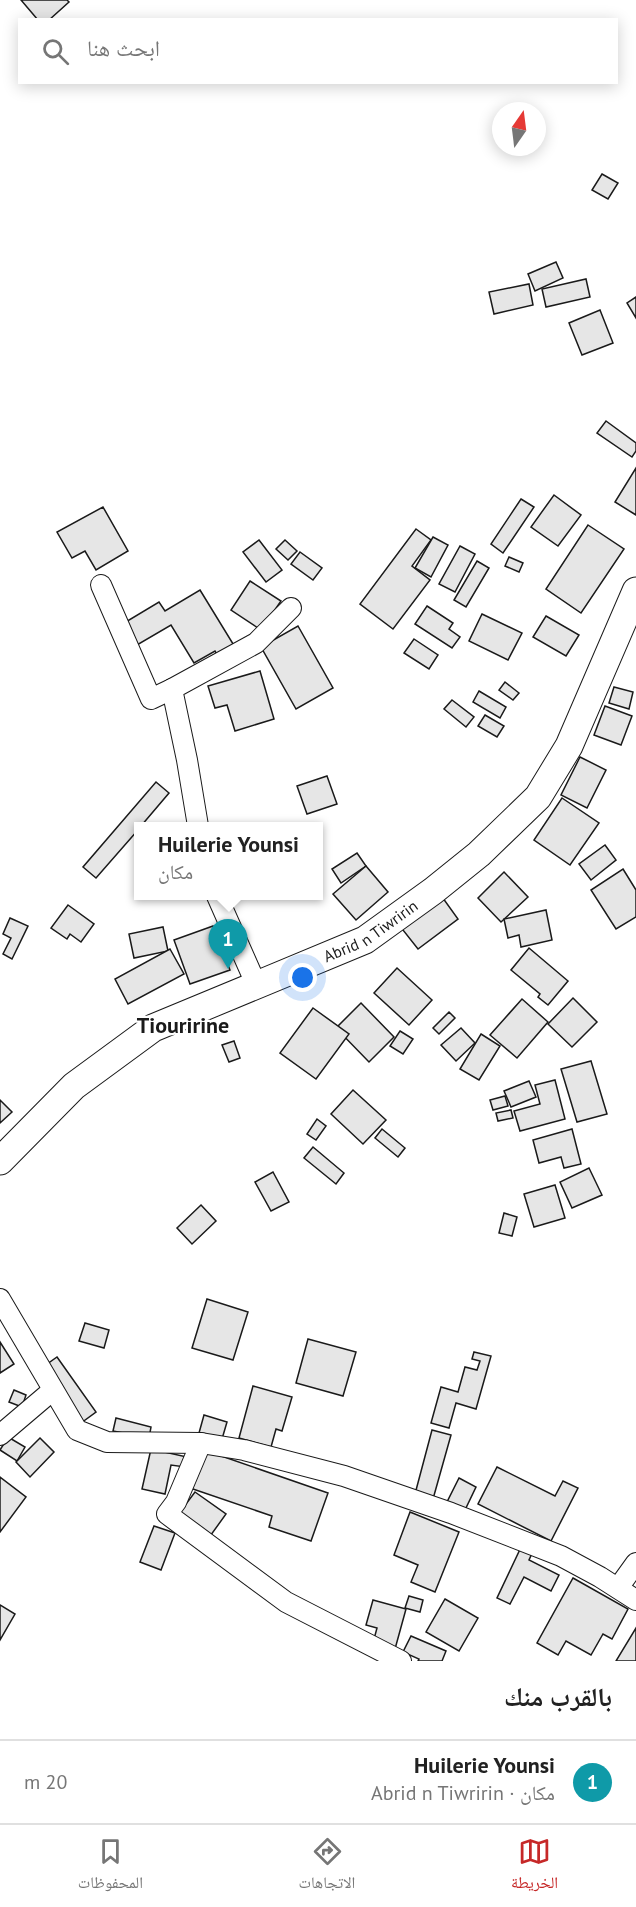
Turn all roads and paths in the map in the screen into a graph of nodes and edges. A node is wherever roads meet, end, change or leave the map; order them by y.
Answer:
1 (101, 585) dead end
2 (636, 591) edge
3 (291, 609) dead end
4 (172, 689) junction
5 (197, 822) edge
6 (219, 900) edge
7 (256, 984) junction
8 (0, 1161) edge
9 (0, 1299) edge
10 (52, 1390) junction
11 (0, 1435) edge
12 (201, 1443) junction
13 (636, 1563) edge
14 (618, 1588) junction
15 (636, 1600) edge
16 (401, 1661) edge

1 - 4 street
2 - 7 street, Abrid n Tiwririn
3 - 4 street
4 - 5 street
6 - 7 street
7 - 8 street, Abrid n Tiwririn
9 - 10 street
10 - 11 street
10 - 12 street
12 - 14 street
12 - 16 street
13 - 14 street
14 - 15 street

